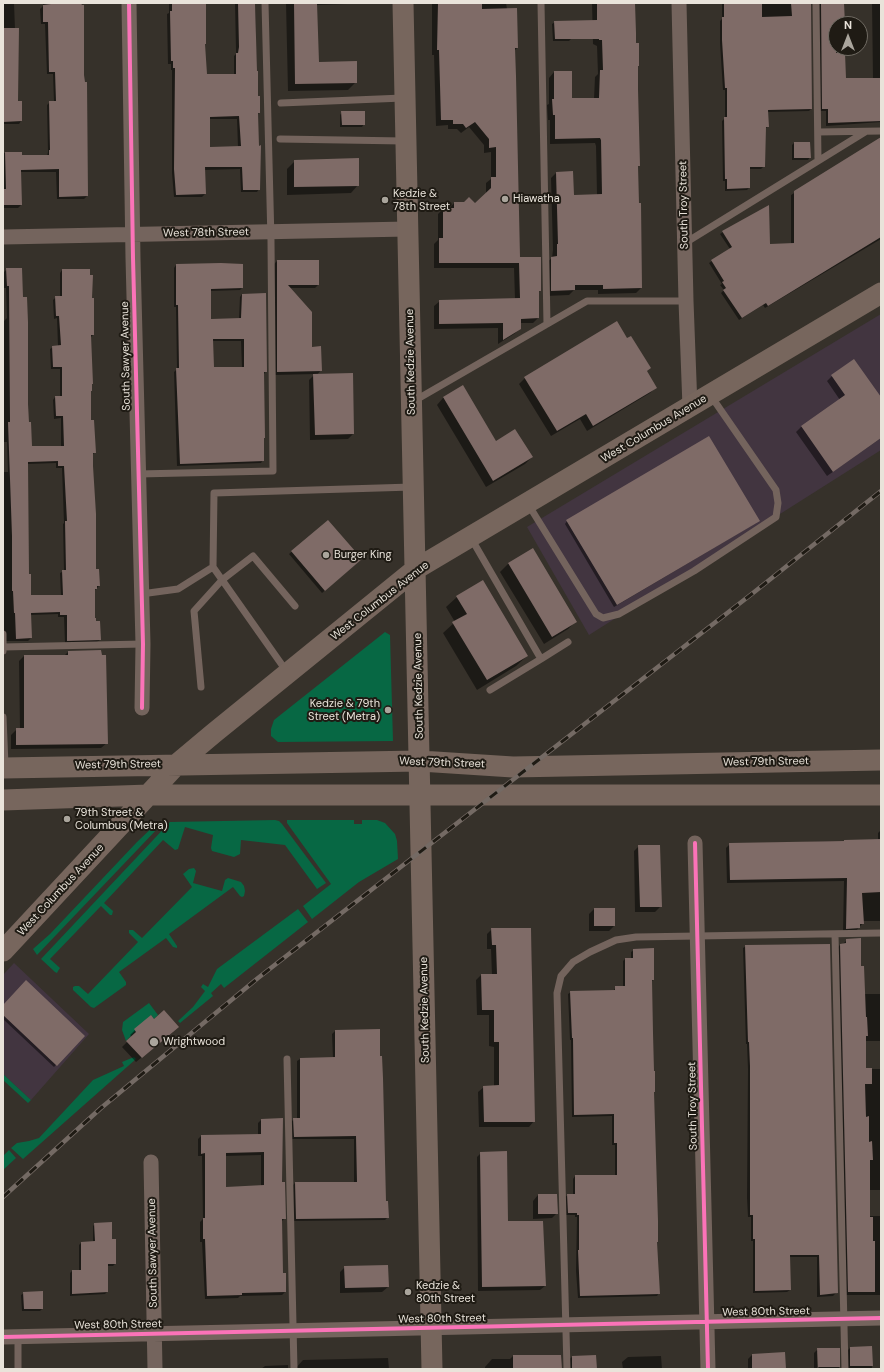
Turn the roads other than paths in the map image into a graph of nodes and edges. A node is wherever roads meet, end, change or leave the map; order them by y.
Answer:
1 (129, 3) edge
2 (265, 3) edge
3 (403, 3) edge
4 (541, 3) edge
5 (679, 3) edge
6 (816, 3) edge
7 (406, 98) junction
8 (281, 103) dead end
9 (881, 131) edge
10 (818, 132) junction
11 (865, 132) junction
12 (280, 139) dead end
13 (407, 141) junction
14 (818, 160) junction
15 (408, 229) junction
16 (270, 232) junction
17 (132, 235) junction
18 (3, 237) edge
19 (684, 244) junction
20 (881, 293) edge
21 (686, 301) junction
22 (547, 324) junction
23 (710, 395) junction
24 (412, 402) junction
25 (690, 407) junction
26 (138, 474) junction
27 (414, 487) junction
28 (528, 504) junction
29 (471, 537) junction
30 (213, 567) junction
31 (416, 569) junction
32 (222, 580) junction
33 (141, 594) junction
34 (295, 606) dead end
35 (3, 634) edge
36 (568, 642) dead end
37 (142, 644) junction
38 (3, 647) edge
39 (3, 652) edge
40 (541, 659) junction
41 (288, 673) junction
42 (201, 687) dead end
43 (490, 690) dead end
44 (142, 708) dead end
45 (3, 717) edge
46 (881, 760) edge
47 (420, 761) junction
48 (177, 764) junction
49 (4, 768) edge
50 (149, 795) junction
51 (421, 795) junction
52 (881, 795) edge
53 (3, 800) edge
54 (695, 843) dead end
55 (881, 932) edge
56 (835, 934) junction
57 (698, 937) junction
58 (3, 951) edge
59 (287, 1059) dead end
60 (151, 1162) dead end
61 (881, 1318) edge
62 (844, 1319) junction
63 (707, 1322) junction
64 (566, 1325) junction
65 (432, 1328) junction
66 (293, 1330) junction
67 (154, 1334) junction
68 (10, 1337) edge
69 (18, 1369) edge
70 (155, 1369) edge
71 (294, 1369) edge
72 (432, 1369) edge
73 (567, 1369) edge
74 (708, 1369) edge
75 (845, 1369) edge

1 - 17 street, South Sawyer Avenue
2 - 16 lane
3 - 7 main road, South Kedzie Avenue
4 - 22 lane
5 - 19 street, South Troy Street
6 - 10 lane
7 - 8 lane
7 - 13 main road, South Kedzie Avenue
9 - 11 lane
10 - 11 lane
10 - 14 lane
11 - 14 lane
12 - 13 lane
13 - 15 main road, South Kedzie Avenue
14 - 19 lane
15 - 16 street, West 78th Street
15 - 24 main road, South Kedzie Avenue
16 - 17 street, West 78th Street
16 - 26 lane
17 - 18 street, West 78th Street
17 - 26 street, South Sawyer Avenue
19 - 21 street, South Troy Street
20 - 23 main road, West Columbus Avenue
21 - 22 lane
21 - 25 street, South Troy Street
22 - 24 lane
23 - 25 main road, West Columbus Avenue
23 - 28 lane
24 - 27 main road, South Kedzie Avenue
25 - 28 main road, West Columbus Avenue
26 - 33 street, South Sawyer Avenue
27 - 30 lane
27 - 31 main road, South Kedzie Avenue
28 - 29 main road, West Columbus Avenue
29 - 31 main road, West Columbus Avenue
29 - 40 lane
30 - 32 lane
30 - 33 lane
31 - 41 main road, West Columbus Avenue
31 - 47 main road, South Kedzie Avenue
32 - 34 lane
32 - 41 lane
32 - 42 lane
33 - 37 street, South Sawyer Avenue
35 - 38 lane
36 - 40 lane
37 - 38 lane
37 - 44 street, South Sawyer Avenue
38 - 39 lane
40 - 43 lane
41 - 48 main road, West Columbus Avenue
45 - 49 lane
46 - 47 main road, West 79th Street
47 - 48 main road, West 79th Street
47 - 51 main road, South Kedzie Avenue
48 - 49 main road, West 79th Street
48 - 50 main road, West Columbus Avenue
50 - 51 main road
50 - 53 main road
50 - 58 main road, West Columbus Avenue
51 - 52 main road
51 - 65 main road, South Kedzie Avenue
54 - 57 street, South Troy Street
55 - 56 lane
56 - 57 lane
56 - 62 lane
57 - 63 street, South Troy Street
57 - 64 lane
59 - 66 lane
60 - 67 street, South Sawyer Avenue
61 - 62 street, West 80th Street
62 - 63 street, West 80th Street
62 - 75 lane
63 - 64 street, West 80th Street
63 - 74 street, South Troy Street
64 - 65 street, West 80th Street
64 - 73 lane
65 - 66 street, West 80th Street
65 - 72 main road, South Kedzie Avenue
66 - 67 street, West 80th Street
66 - 71 lane
67 - 68 street, West 80th Street
67 - 70 street, South Sawyer Avenue
68 - 69 lane

